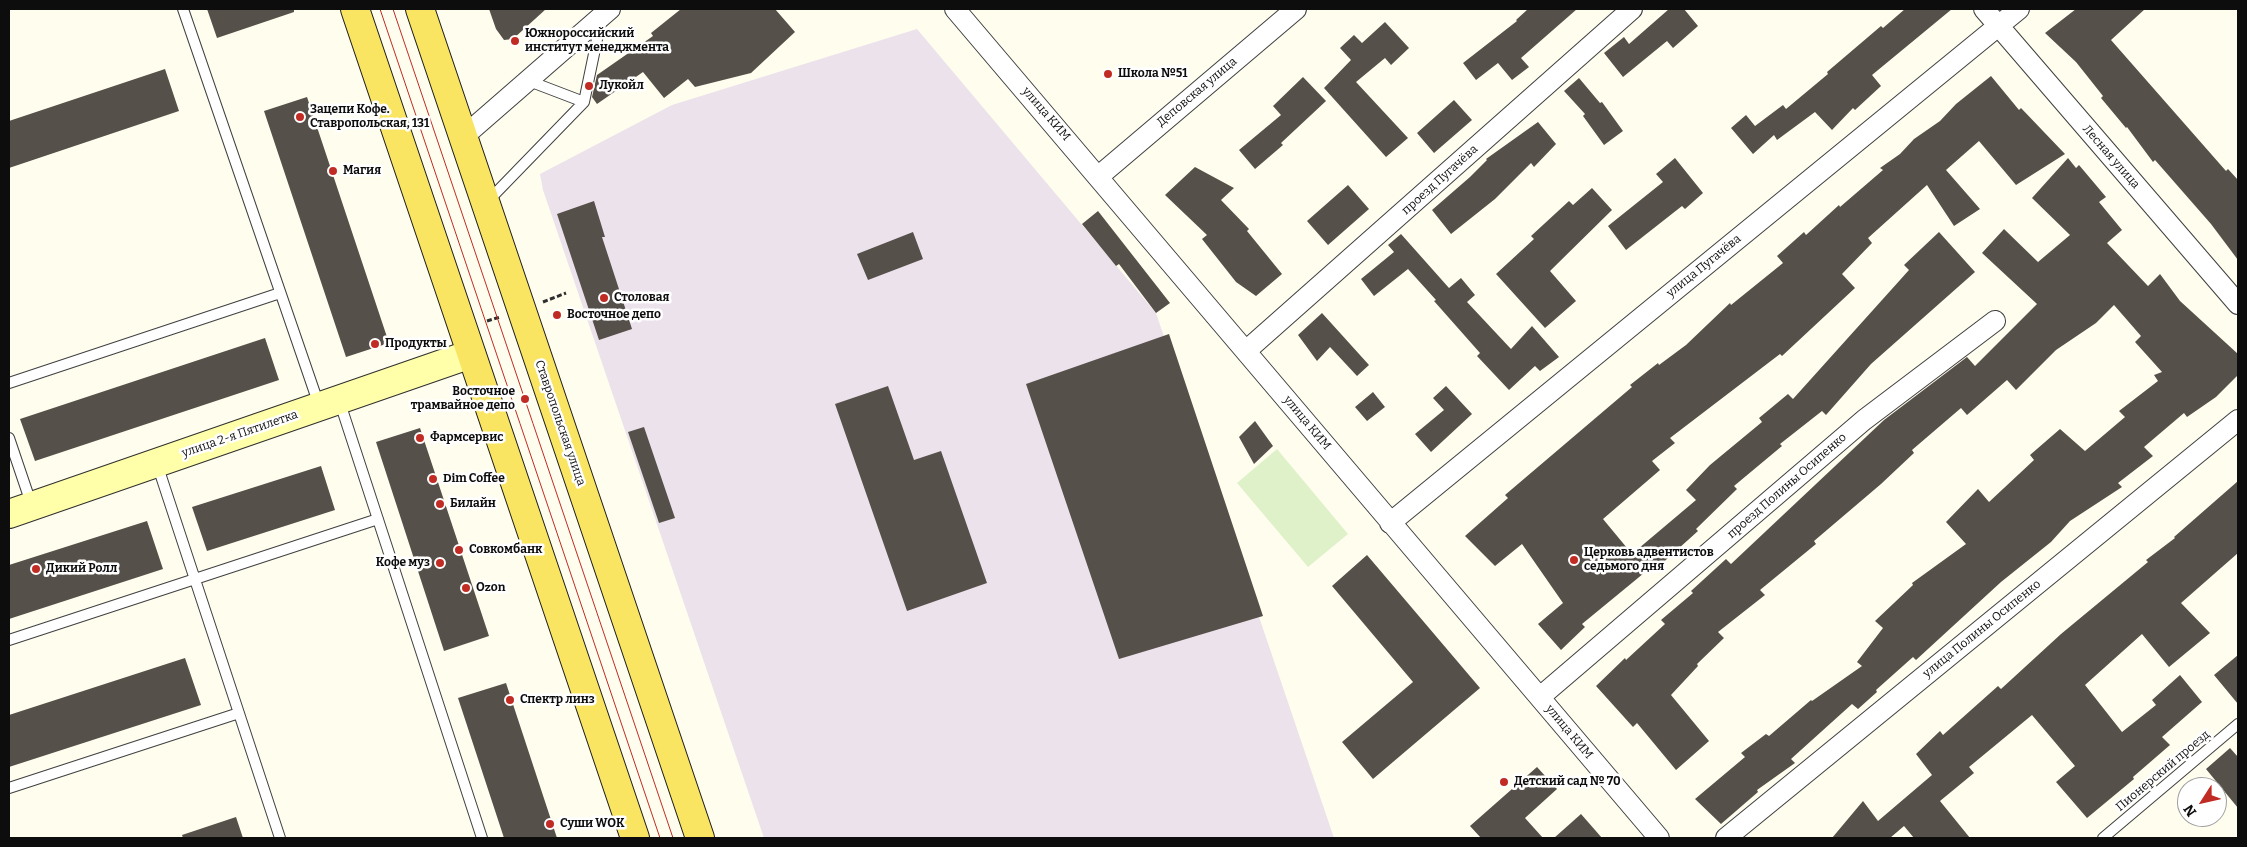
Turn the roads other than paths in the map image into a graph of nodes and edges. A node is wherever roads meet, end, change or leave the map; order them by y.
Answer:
1 (183, 9) edge
2 (355, 9) edge
3 (420, 9) edge
4 (955, 9) edge
5 (1296, 9) edge
6 (1632, 9) edge
7 (1984, 9) edge
8 (2019, 9) edge
9 (606, 12) edge
10 (1999, 26) junction
11 (529, 81) junction
12 (584, 102) junction
13 (463, 137) junction
14 (1099, 176) junction
15 (486, 203) junction
16 (280, 293) junction
17 (2238, 304) edge
18 (1995, 321) dead end
19 (467, 342) junction
20 (1247, 350) junction
21 (9, 383) edge
22 (329, 403) junction
23 (2238, 420) edge
24 (9, 438) edge
25 (157, 464) junction
26 (20, 510) edge
27 (378, 519) junction
28 (1390, 523) junction
29 (195, 579) junction
30 (9, 640) edge
31 (1540, 697) junction
32 (239, 713) junction
33 (2238, 724) edge
34 (9, 788) edge
35 (280, 838) edge
36 (482, 838) edge
37 (635, 838) edge
38 (700, 838) edge
39 (1659, 838) edge
40 (1726, 838) edge
41 (2103, 838) edge

1 - 16 lane
2 - 19 main road
3 - 13 main road, Ставропольская улица
4 - 14 street, улица КИМ
5 - 14 street, Деповская улица
6 - 20 street, проезд Пугачёва
7 - 10 street, Лесная улица
8 - 10 street, улица Пугачёва
9 - 11 street
9 - 12 lane
10 - 17 street, Лесная улица
10 - 28 street, улица Пугачёва
11 - 12 lane
11 - 13 street
12 - 15 lane
13 - 15 main road, Ставропольская улица
14 - 20 street, улица КИМ
15 - 38 main road, Ставропольская улица
16 - 21 lane
16 - 22 lane
18 - 31 street, проезд Полины Осипенко
19 - 22 main road, улица 2-я Пятилетка
19 - 37 main road
20 - 28 street, улица КИМ
22 - 25 main road, улица 2-я Пятилетка
22 - 27 lane
23 - 40 street, улица Полины Осипенко
24 - 26 lane
25 - 26 main road, улица 2-я Пятилетка
25 - 29 lane
27 - 29 lane
27 - 36 lane
28 - 31 street, улица КИМ
29 - 30 lane
29 - 32 lane
31 - 39 street, улица КИМ
32 - 34 lane
32 - 35 lane
33 - 41 lane, Пионерский проезд

